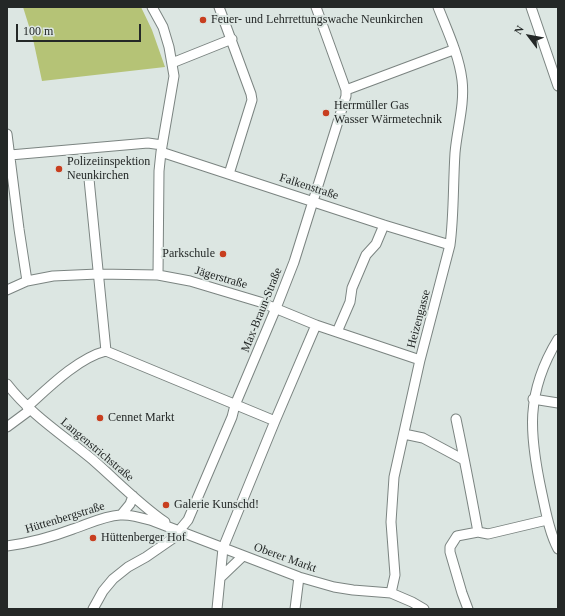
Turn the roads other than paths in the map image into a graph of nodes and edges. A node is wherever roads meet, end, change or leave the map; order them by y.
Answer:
1 (152, 7) edge
2 (220, 7) edge
3 (316, 7) edge
4 (438, 7) edge
5 (531, 7) edge
6 (232, 39) junction
7 (454, 50) junction
8 (172, 63) junction
9 (558, 86) edge
10 (346, 90) junction
11 (7, 134) edge
12 (162, 148) junction
13 (10, 154) junction
14 (229, 174) junction
15 (89, 179) dead end
16 (314, 201) junction
17 (384, 225) junction
18 (450, 245) junction
19 (98, 274) junction
20 (158, 275) junction
21 (27, 281) junction
22 (7, 290) edge
23 (276, 308) junction
24 (316, 325) junction
25 (337, 332) junction
26 (558, 338) edge
27 (106, 351) junction
28 (420, 360) junction
29 (7, 384) edge
30 (533, 399) junction
31 (558, 403) edge
32 (235, 405) junction
33 (29, 408) junction
34 (456, 419) dead end
35 (275, 421) junction
36 (7, 426) edge
37 (404, 434) junction
38 (464, 460) junction
39 (133, 496) junction
40 (121, 515) junction
41 (547, 520) junction
42 (178, 530) junction
43 (478, 532) junction
44 (7, 546) edge
45 (223, 548) junction
46 (558, 549) edge
47 (243, 556) junction
48 (299, 577) junction
49 (220, 578) junction
50 (391, 593) junction
51 (93, 609) edge
52 (217, 609) edge
53 (295, 609) edge
54 (424, 609) edge
55 (468, 609) edge

1 - 8 street
2 - 6 street
3 - 10 street
4 - 7 street, Heizengasse
5 - 9 street
6 - 8 street
6 - 14 street
7 - 10 street
7 - 18 street, Heizengasse
8 - 12 street
10 - 16 street, Max-Braun-Straße
11 - 13 street
12 - 13 street, Falkenstraße
12 - 14 street, Falkenstraße
12 - 20 street
13 - 21 street
14 - 16 street, Falkenstraße
15 - 19 street
16 - 17 street, Falkenstraße
16 - 23 street, Max-Braun-Straße
17 - 18 street, Falkenstraße
17 - 25 street
18 - 28 street, Heizengasse
19 - 20 street, Jägerstraße
19 - 21 street, Jägerstraße
19 - 27 street
20 - 23 street, Jägerstraße
21 - 22 street, Jägerstraße
23 - 24 street, Jägerstraße
23 - 32 street, Max-Braun-Straße
24 - 25 street, Jägerstraße
24 - 35 street
25 - 28 street, Jägerstraße
26 - 30 street
27 - 32 street
27 - 33 street
28 - 37 street, Heizengasse
29 - 33 street, Langenstrichstraße
30 - 31 street
30 - 41 street
32 - 35 street
32 - 42 street, Max-Braun-Straße
33 - 36 street
33 - 39 street, Langenstrichstraße
34 - 38 street
35 - 45 street
37 - 38 street
37 - 50 street, Heizengasse
38 - 43 street
39 - 40 street
39 - 42 street, Langenstrichstraße
40 - 42 street, Hüttenbergstraße
40 - 44 street, Hüttenbergstraße
41 - 43 street
41 - 46 street
42 - 45 street, Oberer Markt
42 - 51 street, Max-Braun-Straße
43 - 55 street
45 - 47 street, Oberer Markt
45 - 49 street
47 - 48 street, Oberer Markt
47 - 49 street
48 - 50 street, Oberer Markt
48 - 53 street
49 - 52 street
50 - 54 street, Oberer Markt

